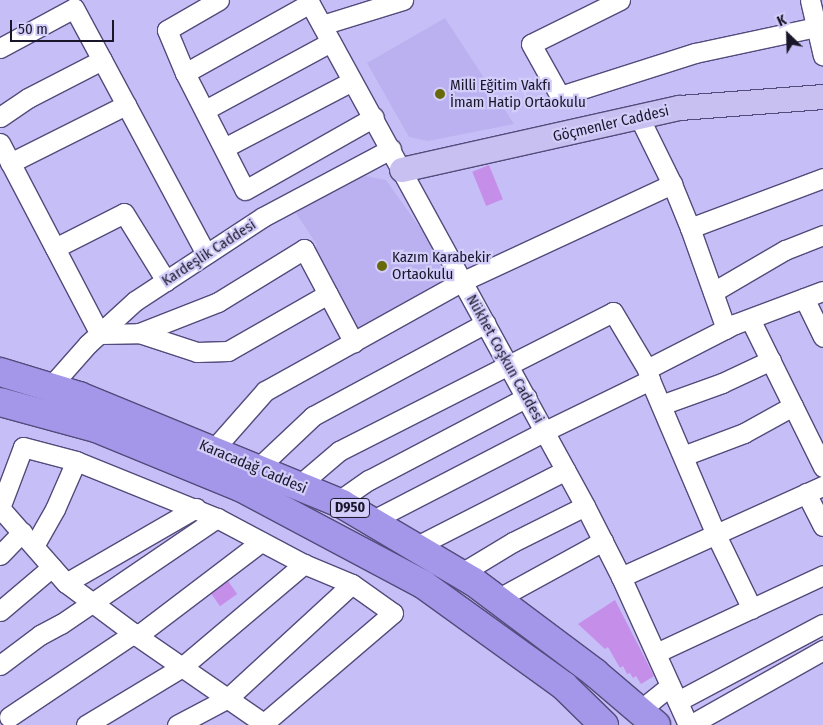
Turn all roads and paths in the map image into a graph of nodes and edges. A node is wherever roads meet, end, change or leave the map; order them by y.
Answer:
1 (219, 0) edge
2 (403, 0) edge
3 (620, 0) edge
4 (810, 0) edge
5 (309, 1) edge
6 (322, 25) junction
7 (816, 27) junction
8 (332, 42) junction
9 (0, 48) edge
10 (823, 56) edge
11 (102, 60) junction
12 (185, 73) junction
13 (352, 80) junction
14 (823, 97) edge
15 (126, 105) junction
16 (205, 110) junction
17 (0, 117) edge
18 (374, 117) junction
19 (639, 117) junction
20 (0, 146) edge
21 (224, 148) junction
22 (391, 149) junction
23 (10, 163) junction
24 (402, 170) junction
25 (823, 178) edge
26 (672, 184) junction
27 (690, 228) junction
28 (823, 235) edge
29 (55, 248) junction
30 (206, 254) junction
31 (166, 281) junction
32 (461, 282) junction
33 (823, 290) edge
34 (713, 292) junction
35 (328, 294) junction
36 (804, 298) junction
37 (750, 319) junction
38 (486, 323) junction
39 (726, 329) junction
40 (139, 333) junction
41 (100, 334) junction
42 (823, 336) edge
43 (354, 343) junction
44 (771, 360) junction
45 (508, 364) junction
46 (0, 372) edge
47 (648, 374) junction
48 (50, 387) junction
49 (527, 398) junction
50 (0, 402) edge
51 (661, 405) junction
52 (793, 406) junction
53 (545, 431) junction
54 (213, 450) junction
55 (683, 456) junction
56 (76, 461) junction
57 (823, 467) edge
58 (258, 468) junction
59 (566, 470) junction
60 (298, 486) junction
61 (815, 489) edge
62 (336, 502) junction
63 (585, 506) junction
64 (0, 508) edge
65 (196, 508) junction
66 (217, 518) junction
67 (372, 521) junction
68 (823, 526) edge
69 (22, 532) junction
70 (716, 535) junction
71 (603, 541) junction
72 (260, 542) junction
73 (34, 546) junction
74 (415, 547) junction
75 (0, 555) edge
76 (304, 564) junction
77 (52, 567) junction
78 (460, 574) junction
79 (823, 575) edge
80 (621, 577) junction
81 (66, 583) junction
82 (352, 584) junction
83 (497, 599) junction
84 (92, 602) junction
85 (752, 609) junction
86 (0, 611) edge
87 (823, 624) edge
88 (135, 634) junction
89 (823, 650) edge
90 (656, 652) junction
91 (0, 665) edge
92 (182, 667) junction
93 (674, 693) junction
94 (228, 698) junction
95 (11, 718) edge
96 (647, 718) edge
97 (86, 725) edge
98 (177, 725) edge
99 (264, 725) edge
100 (604, 725) edge
101 (689, 725) edge

1 - 12 street
2 - 6 street
3 - 7 street
4 - 7 street
5 - 6 street, Nükhet Coşkun Caddesi
5 - 12 street
6 - 8 street, Nükhet Coşkun Caddesi
7 - 10 street
8 - 13 street, Nükhet Coşkun Caddesi
8 - 16 street
9 - 11 street
11 - 15 street
11 - 17 street
12 - 16 street
13 - 18 street, Nükhet Coşkun Caddesi
13 - 21 street
14 - 19 main road, Göçmenler Caddesi
15 - 23 street
15 - 30 street
16 - 21 street
18 - 21 street
18 - 22 street, Nükhet Coşkun Caddesi
19 - 24 main road, Göçmenler Caddesi
19 - 26 street
20 - 23 street
22 - 24 street, Nükhet Coşkun Caddesi
22 - 30 street, Kardeşlik Caddesi
23 - 29 street
24 - 32 street, Nükhet Coşkun Caddesi
25 - 27 street
26 - 27 street
26 - 32 street
27 - 34 street
28 - 34 street
29 - 31 street
29 - 41 street
30 - 31 street, Kardeşlik Caddesi
31 - 41 street, Kardeşlik Caddesi
32 - 38 street, Nükhet Coşkun Caddesi
32 - 43 street
33 - 36 street
34 - 39 street
35 - 40 street
35 - 40 street
35 - 43 street
36 - 37 street
36 - 42 street
37 - 39 street
37 - 44 street
38 - 45 street, Nükhet Coşkun Caddesi
38 - 58 street
39 - 47 street
40 - 41 street
41 - 48 street, Kardeşlik Caddesi
43 - 54 street
44 - 51 street
44 - 52 street
45 - 47 street
45 - 49 street, Nükhet Coşkun Caddesi
45 - 60 street
46 - 48 highway, Karacadağ Caddesi / D950
47 - 51 street
47 - 53 street
48 - 54 highway, Karacadağ Caddesi / D950
49 - 53 street, Nükhet Coşkun Caddesi
49 - 62 street
50 - 100 highway, Karacadağ Caddesi / D950
51 - 55 street
52 - 55 street
52 - 57 street
53 - 59 street, Nükhet Coşkun Caddesi
53 - 67 street
54 - 58 highway, Karacadağ Caddesi / D950
55 - 70 street
56 - 64 street
56 - 65 street
56 - 73 street
58 - 60 highway, Karacadağ Caddesi / D950
59 - 63 street, Nükhet Coşkun Caddesi
59 - 74 street
60 - 62 highway, Karacadağ Caddesi / D950
61 - 68 street
61 - 70 street
62 - 67 highway, Karacadağ Caddesi / D950
63 - 71 street, Nükhet Coşkun Caddesi
63 - 78 street
64 - 69 street
65 - 66 street
65 - 81 street
66 - 72 street
66 - 84 street
67 - 74 highway, Karacadağ Caddesi / D950
69 - 73 street
69 - 75 street
70 - 80 street
70 - 85 street
71 - 80 street, Nükhet Coşkun Caddesi
71 - 83 street
72 - 76 street
72 - 88 street
73 - 77 street
74 - 78 highway, Karacadağ Caddesi / D950
76 - 82 street
76 - 92 street
77 - 81 street
77 - 86 street
78 - 83 highway, Karacadağ Caddesi / D950
79 - 85 street
80 - 90 street, Nükhet Coşkun Caddesi
81 - 84 street
82 - 94 street
82 - 99 street
83 - 96 highway, Karacadağ Caddesi / D950
84 - 88 street
84 - 91 street
85 - 90 street
87 - 93 street
88 - 92 street
88 - 95 street
89 - 101 street
90 - 93 street, Nükhet Coşkun Caddesi
92 - 94 street
92 - 97 street
93 - 96 street
93 - 101 street, Nükhet Coşkun Caddesi
94 - 98 street
94 - 99 street

